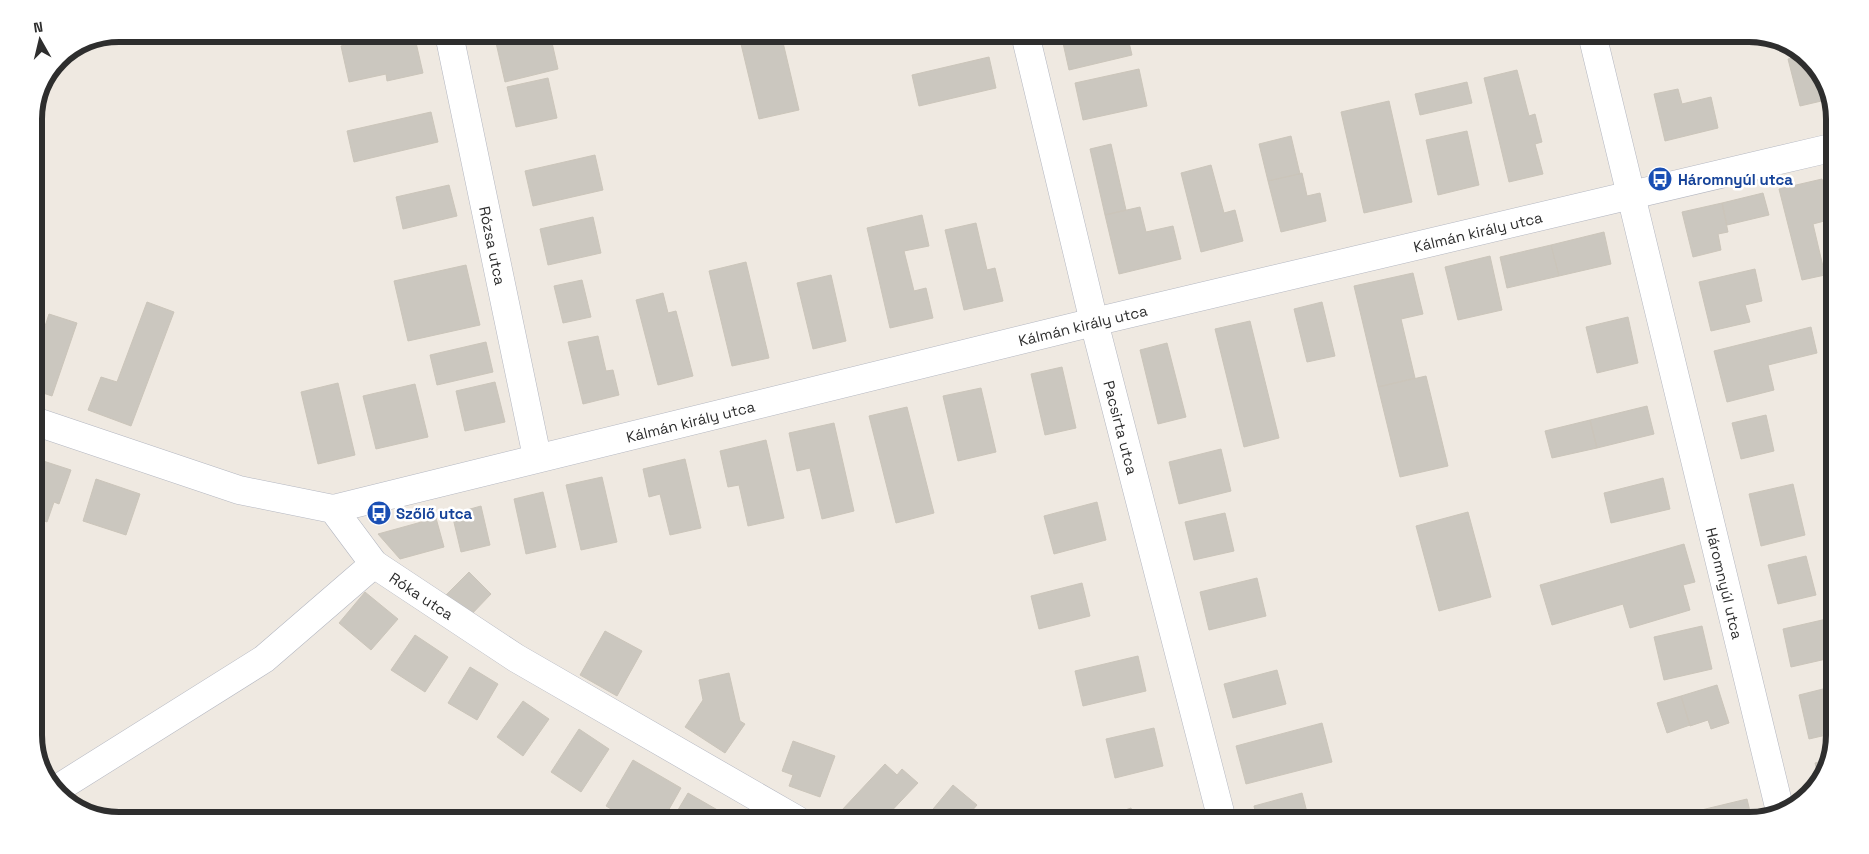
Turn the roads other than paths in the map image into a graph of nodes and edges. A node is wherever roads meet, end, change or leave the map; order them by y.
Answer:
1 (451, 42) edge
2 (1027, 42) edge
3 (1594, 42) edge
4 (1826, 149) edge
5 (1630, 196) junction
6 (1094, 322) junction
7 (43, 425) edge
8 (538, 457) junction
9 (333, 509) junction
10 (374, 564) junction
11 (63, 786) edge
12 (1779, 806) edge
13 (783, 812) edge
14 (1220, 812) edge

1 - 8 street, Rózsa utca
2 - 6 street, Pacsirta utca
3 - 5 street, Háromnyúl utca
4 - 5 street, Kálmán király utca
5 - 6 street, Kálmán király utca
5 - 12 street, Háromnyúl utca
6 - 8 street, Kálmán király utca
6 - 14 street, Pacsirta utca
7 - 9 street
8 - 9 street, Kálmán király utca
9 - 10 street, Róka utca
10 - 11 street
10 - 13 street, Róka utca

